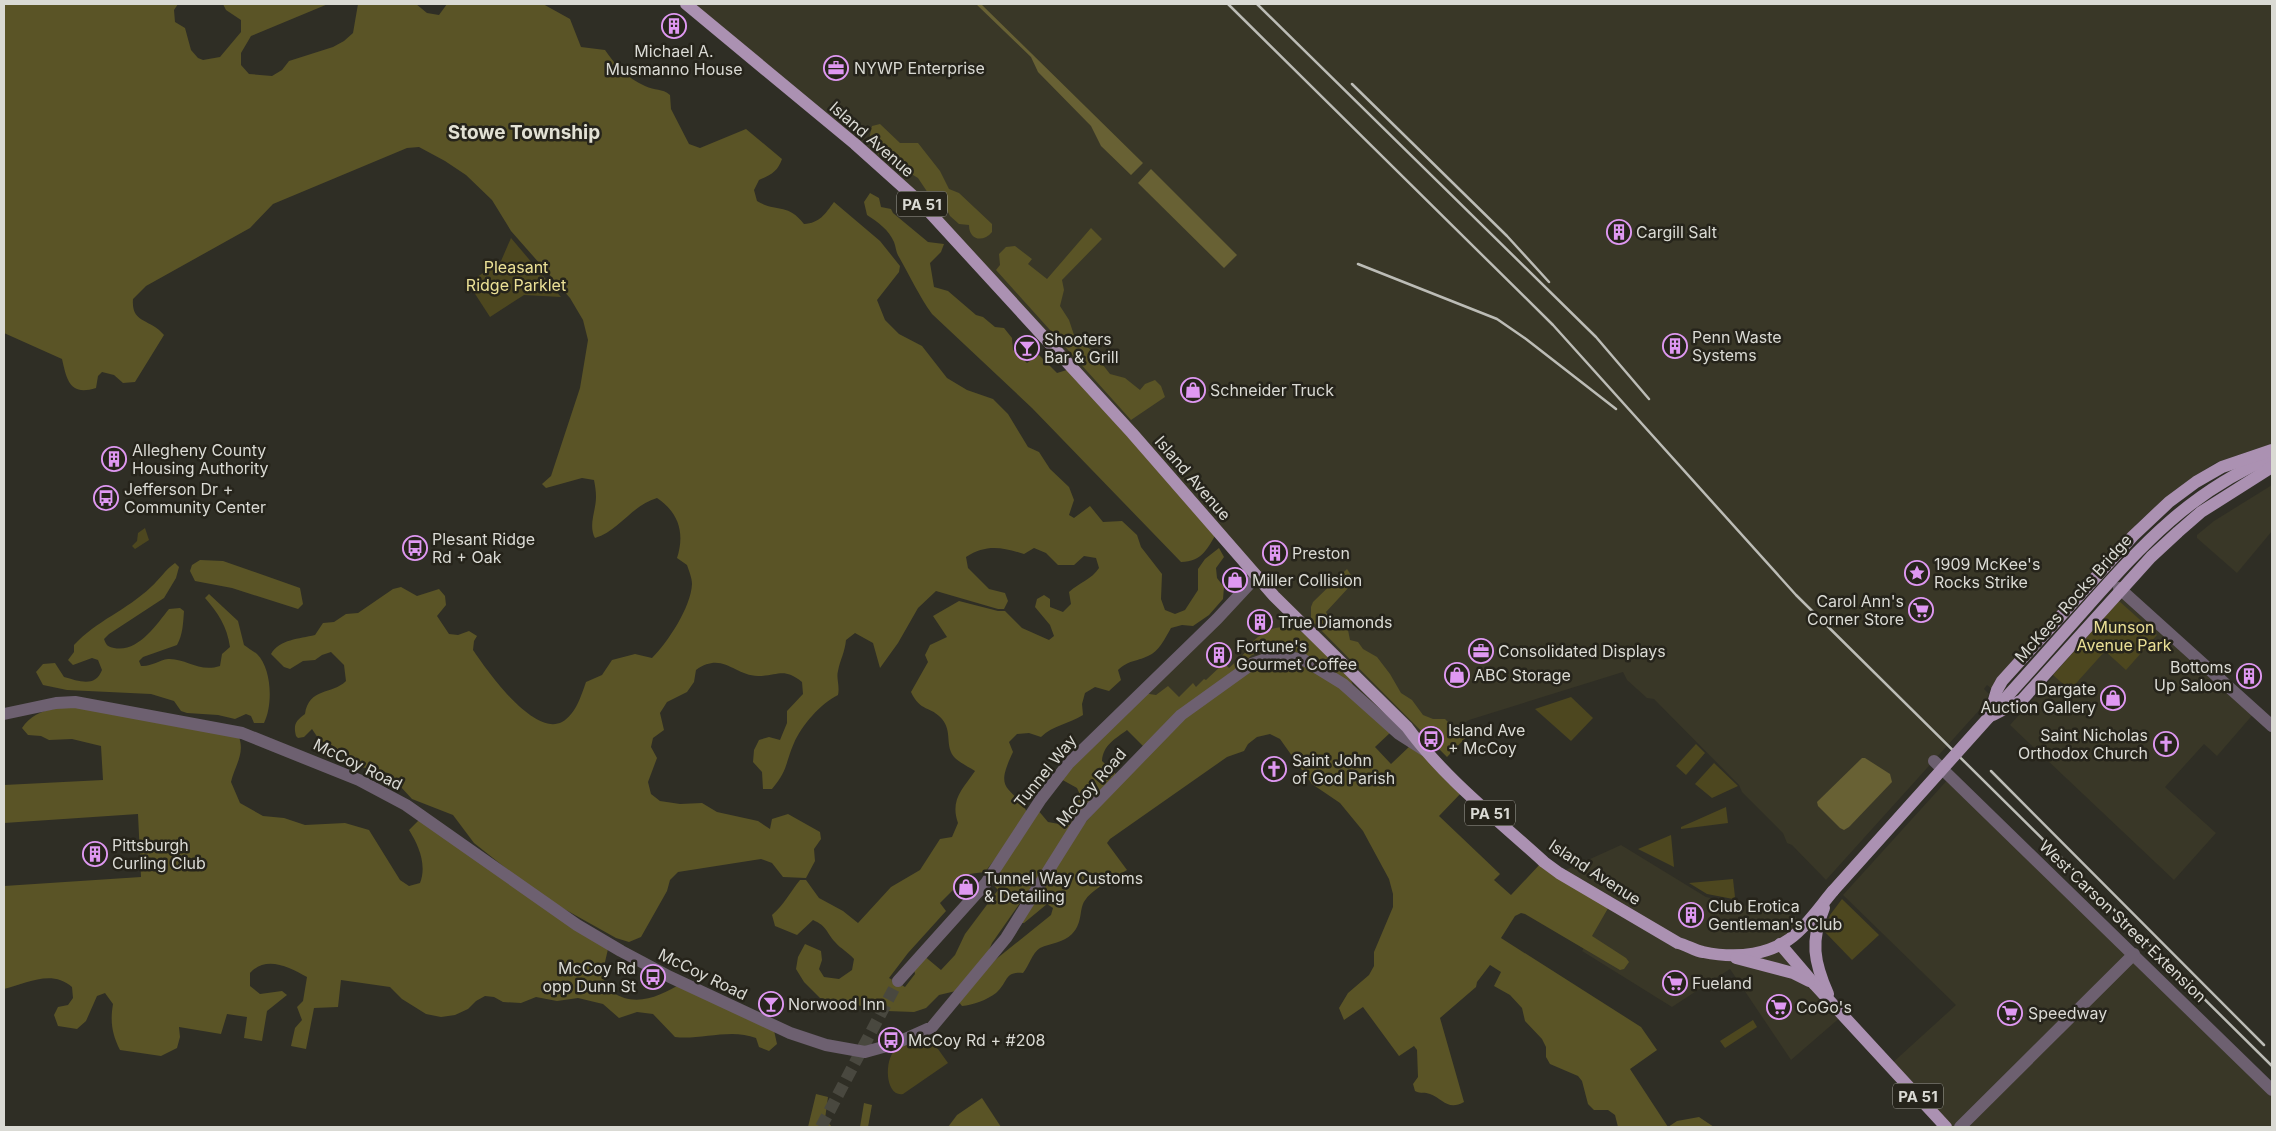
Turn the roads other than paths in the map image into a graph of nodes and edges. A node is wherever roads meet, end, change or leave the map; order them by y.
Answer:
1 (686, 4) edge
2 (2272, 450) edge
3 (2272, 457) edge
4 (2272, 467) edge
5 (1257, 576) junction
6 (2120, 589) junction
7 (4, 714) edge
8 (1990, 715) junction
9 (2272, 726) edge
10 (1424, 750) junction
11 (1934, 760) dead end
12 (1832, 892) junction
13 (1780, 944) junction
14 (1693, 947) junction
15 (1760, 951) junction
16 (2134, 954) junction
17 (1729, 955) junction
18 (898, 981) tunnel mouth
19 (1815, 985) junction
20 (1832, 1003) junction
21 (2272, 1090) edge
22 (1946, 1127) edge
23 (1960, 1127) edge

1 - 5 main road, Island Avenue / PA 51
2 - 8 main road
3 - 8 main road, McKees Rocks Bridge
4 - 6 main road
5 - 10 main road, Island Avenue / PA 51
5 - 18 street, Tunnel Way
6 - 8 main road
6 - 9 street
7 - 10 street, McCoy Road
8 - 12 main road, McKees Rocks Bridge, bridge
10 - 14 main road, Island Avenue / PA 51
11 - 16 street, West Carson Street Extension
12 - 13 main road, McKees Rocks Bridge
12 - 20 main road
13 - 15 main road, Island Avenue / PA 51
13 - 19 main road, PA 51
14 - 15 main road, Island Avenue / PA 51
14 - 17 main road, Island Avenue / PA 51
15 - 17 main road, Island Avenue / PA 51
16 - 21 street, West Carson Street Extension
16 - 23 street
17 - 19 main road
19 - 20 main road, PA 51
20 - 22 main road, PA 51

